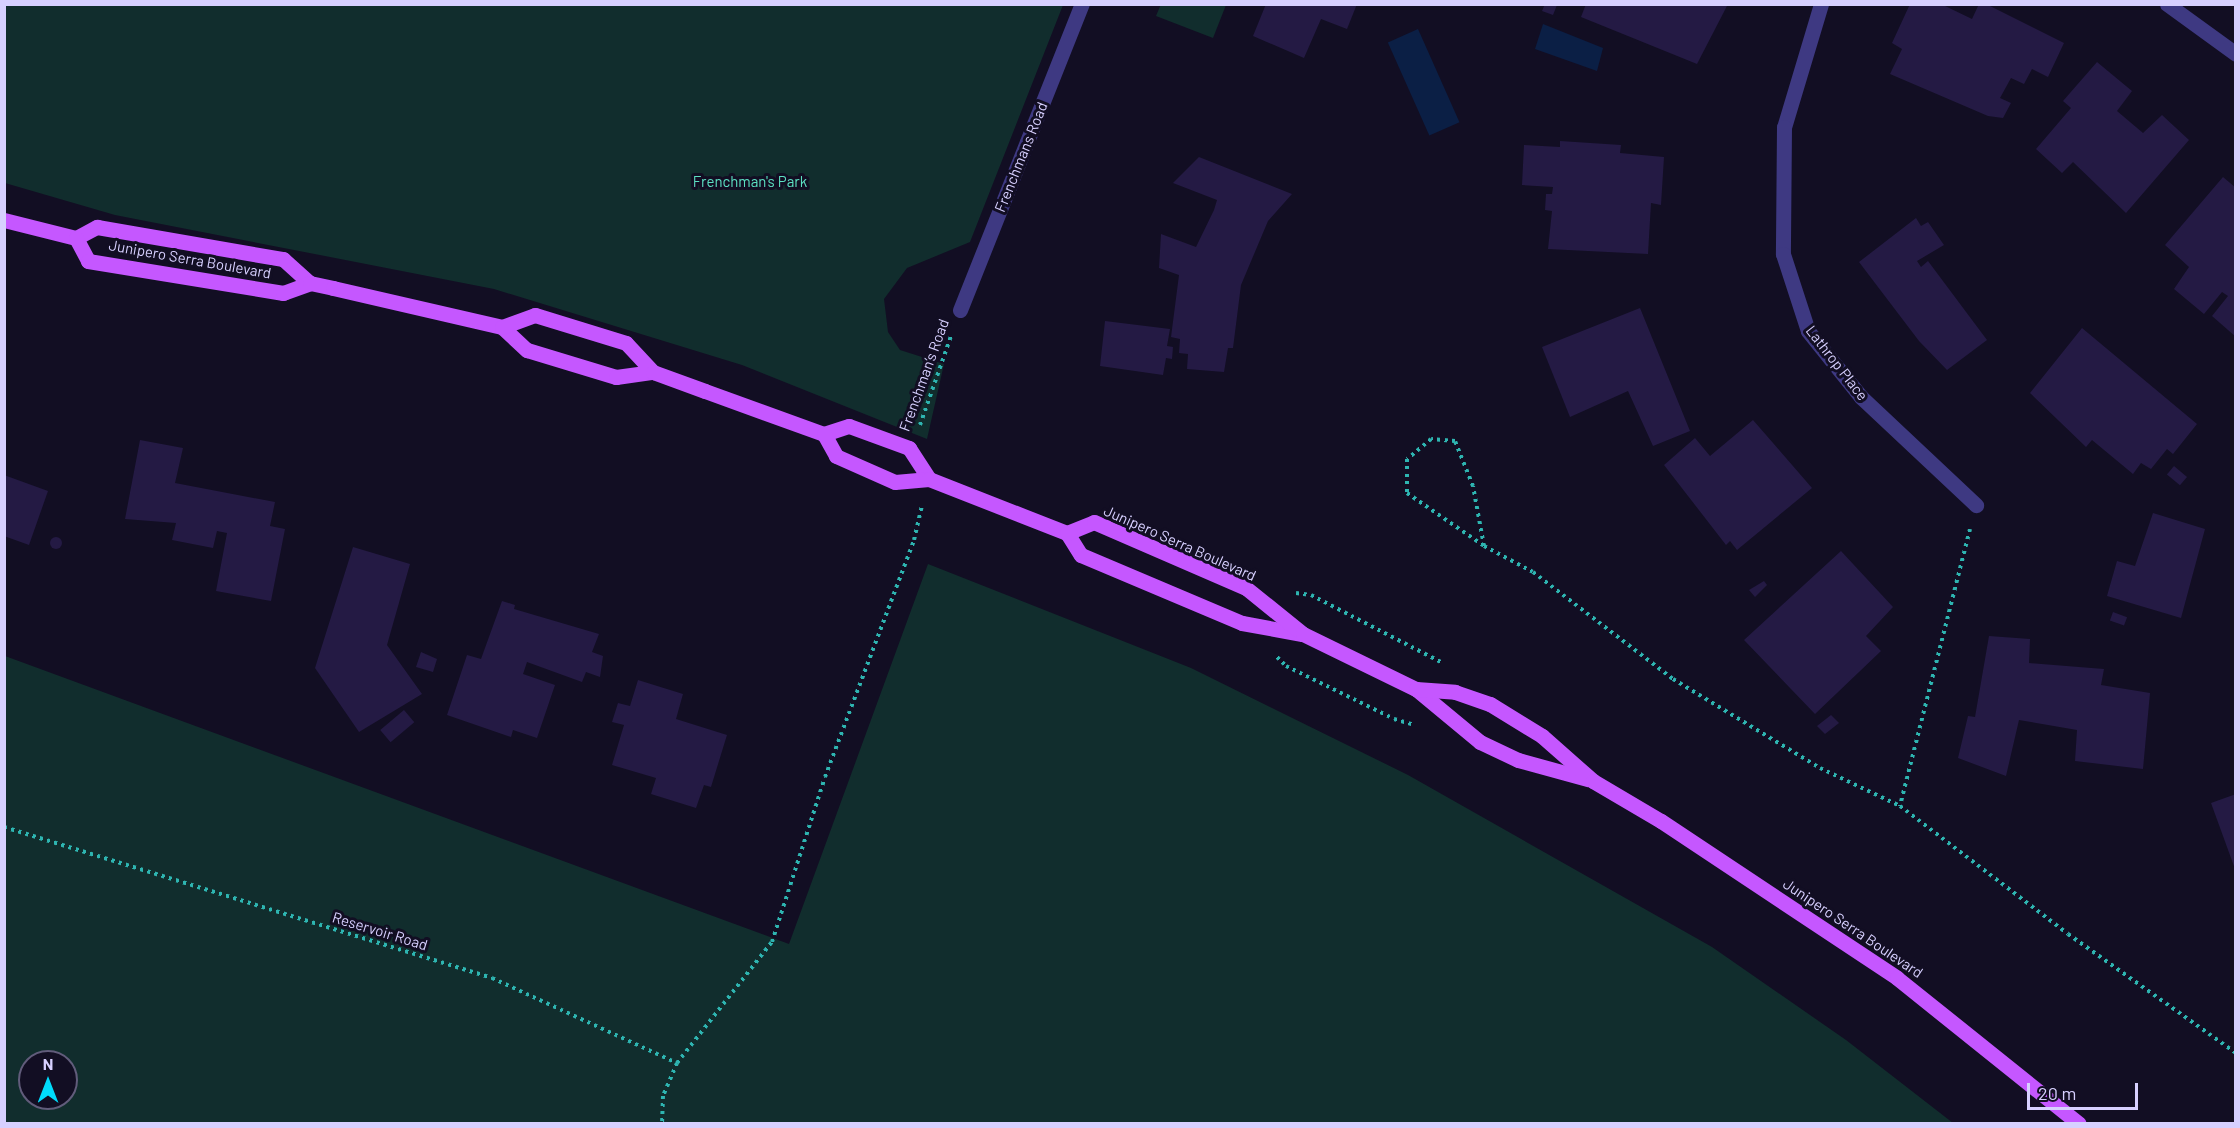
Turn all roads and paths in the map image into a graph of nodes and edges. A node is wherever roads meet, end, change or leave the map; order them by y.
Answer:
1 (1082, 4) edge
2 (1821, 4) edge
3 (2167, 4) edge
4 (2235, 54) edge
5 (4, 220) edge
6 (76, 238) junction
7 (310, 283) junction
8 (960, 310) joint
9 (502, 327) junction
10 (653, 372) junction
11 (824, 434) junction
12 (909, 448) junction
13 (929, 479) junction
14 (1976, 505) joint
15 (1067, 533) junction
16 (1484, 546) junction
17 (1246, 588) junction
18 (1242, 623) junction
19 (1303, 634) junction
20 (1448, 665) dead end
21 (1416, 689) junction
22 (1426, 728) dead end
23 (1593, 781) junction
24 (1900, 806) junction
25 (4, 827) edge
26 (2235, 1053) edge
27 (677, 1063) junction
28 (662, 1124) edge
29 (2079, 1124) edge

1 - 8 street, Frenchmans Road
2 - 14 street, Lathrop Place
3 - 4 street
5 - 6 main road
6 - 7 main road, Junipero Serra Boulevard
6 - 7 main road, Junipero Serra Boulevard
7 - 9 main road, Junipero Serra Boulevard
8 - 12 path, Frenchman’s Road
9 - 10 main road, Junipero Serra Boulevard
9 - 10 main road, Junipero Serra Boulevard
10 - 11 main road, Junipero Serra Boulevard
11 - 12 main road
11 - 13 main road
12 - 13 main road
13 - 15 main road
13 - 27 path
14 - 24 path
15 - 17 main road, Junipero Serra Boulevard
15 - 18 main road, Junipero Serra Boulevard
16 - 16 path
16 - 24 path
17 - 19 main road, Junipero Serra Boulevard
17 - 20 path
18 - 19 main road, Junipero Serra Boulevard
18 - 22 path
19 - 21 main road, Junipero Serra Boulevard
21 - 23 main road, Junipero Serra Boulevard
21 - 23 main road, Junipero Serra Boulevard
23 - 29 main road, Junipero Serra Boulevard
24 - 26 path
25 - 27 path, Reservoir Road
27 - 28 path

